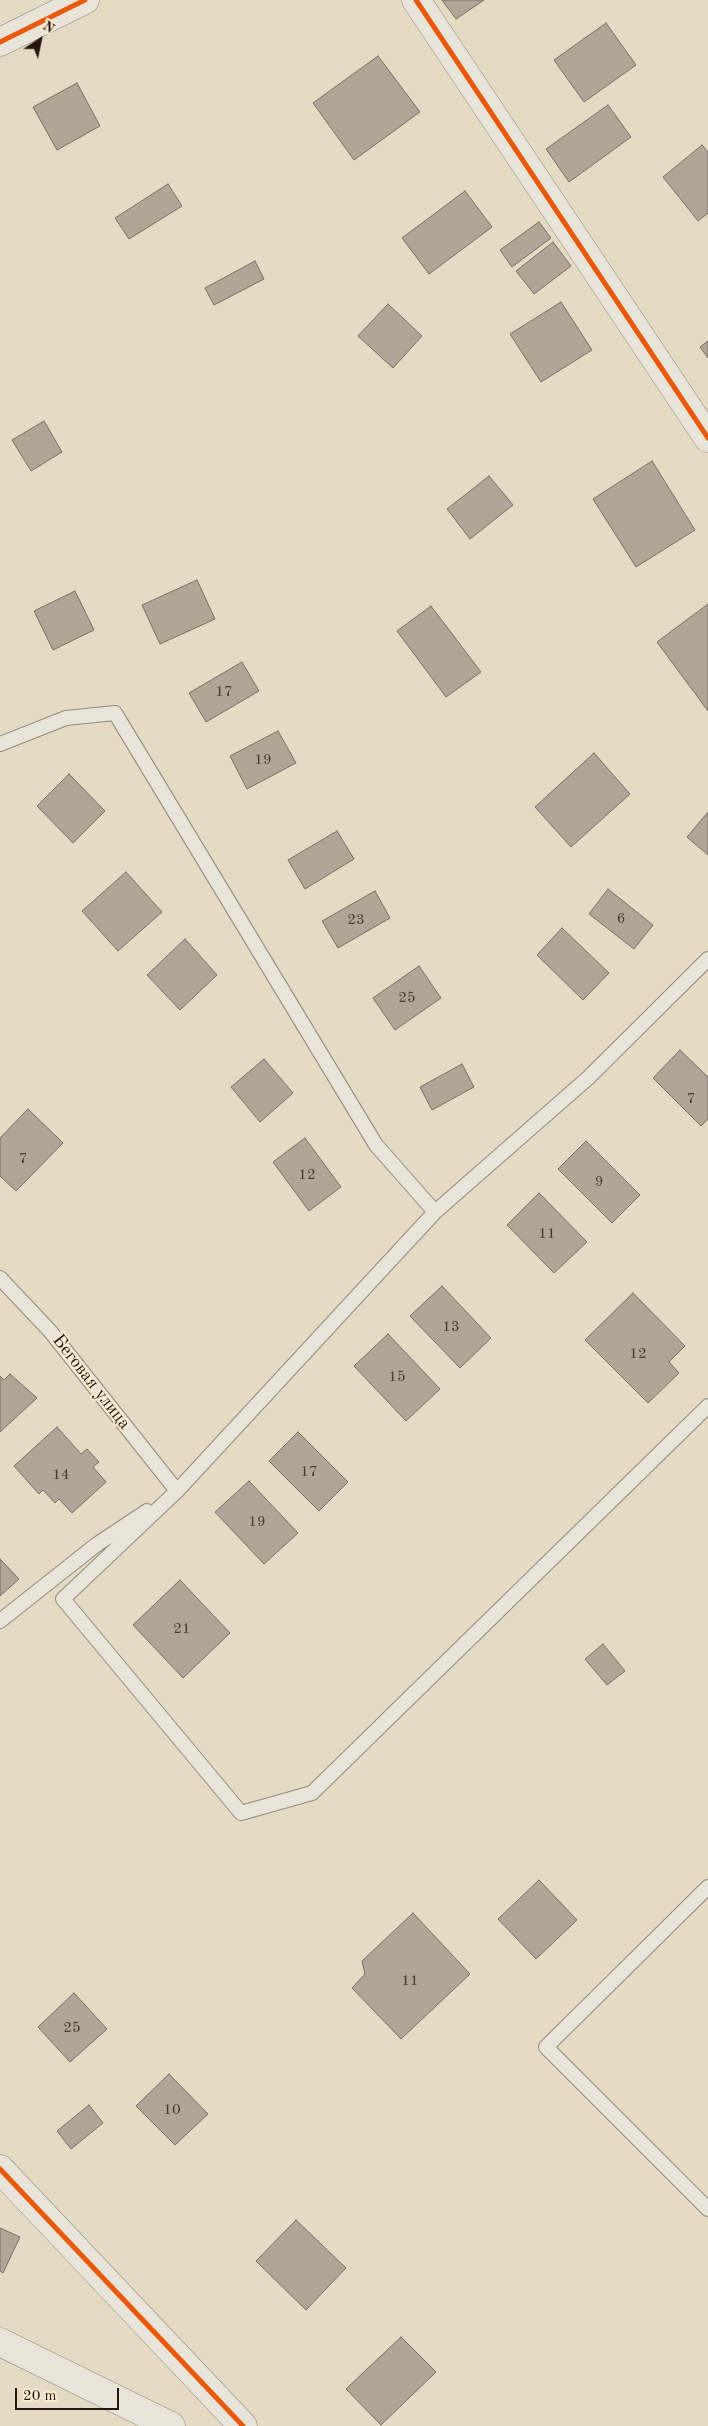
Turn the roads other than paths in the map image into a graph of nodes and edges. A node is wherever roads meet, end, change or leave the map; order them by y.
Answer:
1 (85, 0) edge
2 (416, 0) edge
3 (0, 42) edge
4 (708, 438) edge
5 (0, 744) edge
6 (708, 959) edge
7 (436, 1212) junction
8 (0, 1278) edge
9 (708, 1406) edge
10 (177, 1491) junction
11 (0, 1621) edge
12 (708, 1887) edge
13 (0, 2169) edge
14 (708, 2209) edge
15 (0, 2342) edge
16 (171, 2426) edge
17 (243, 2426) edge

1 - 3 street
2 - 4 street
5 - 7 lane
6 - 7 lane
7 - 10 lane
8 - 10 lane, Беговая улица
9 - 10 lane
10 - 11 lane
12 - 14 lane
13 - 17 street
15 - 16 street

